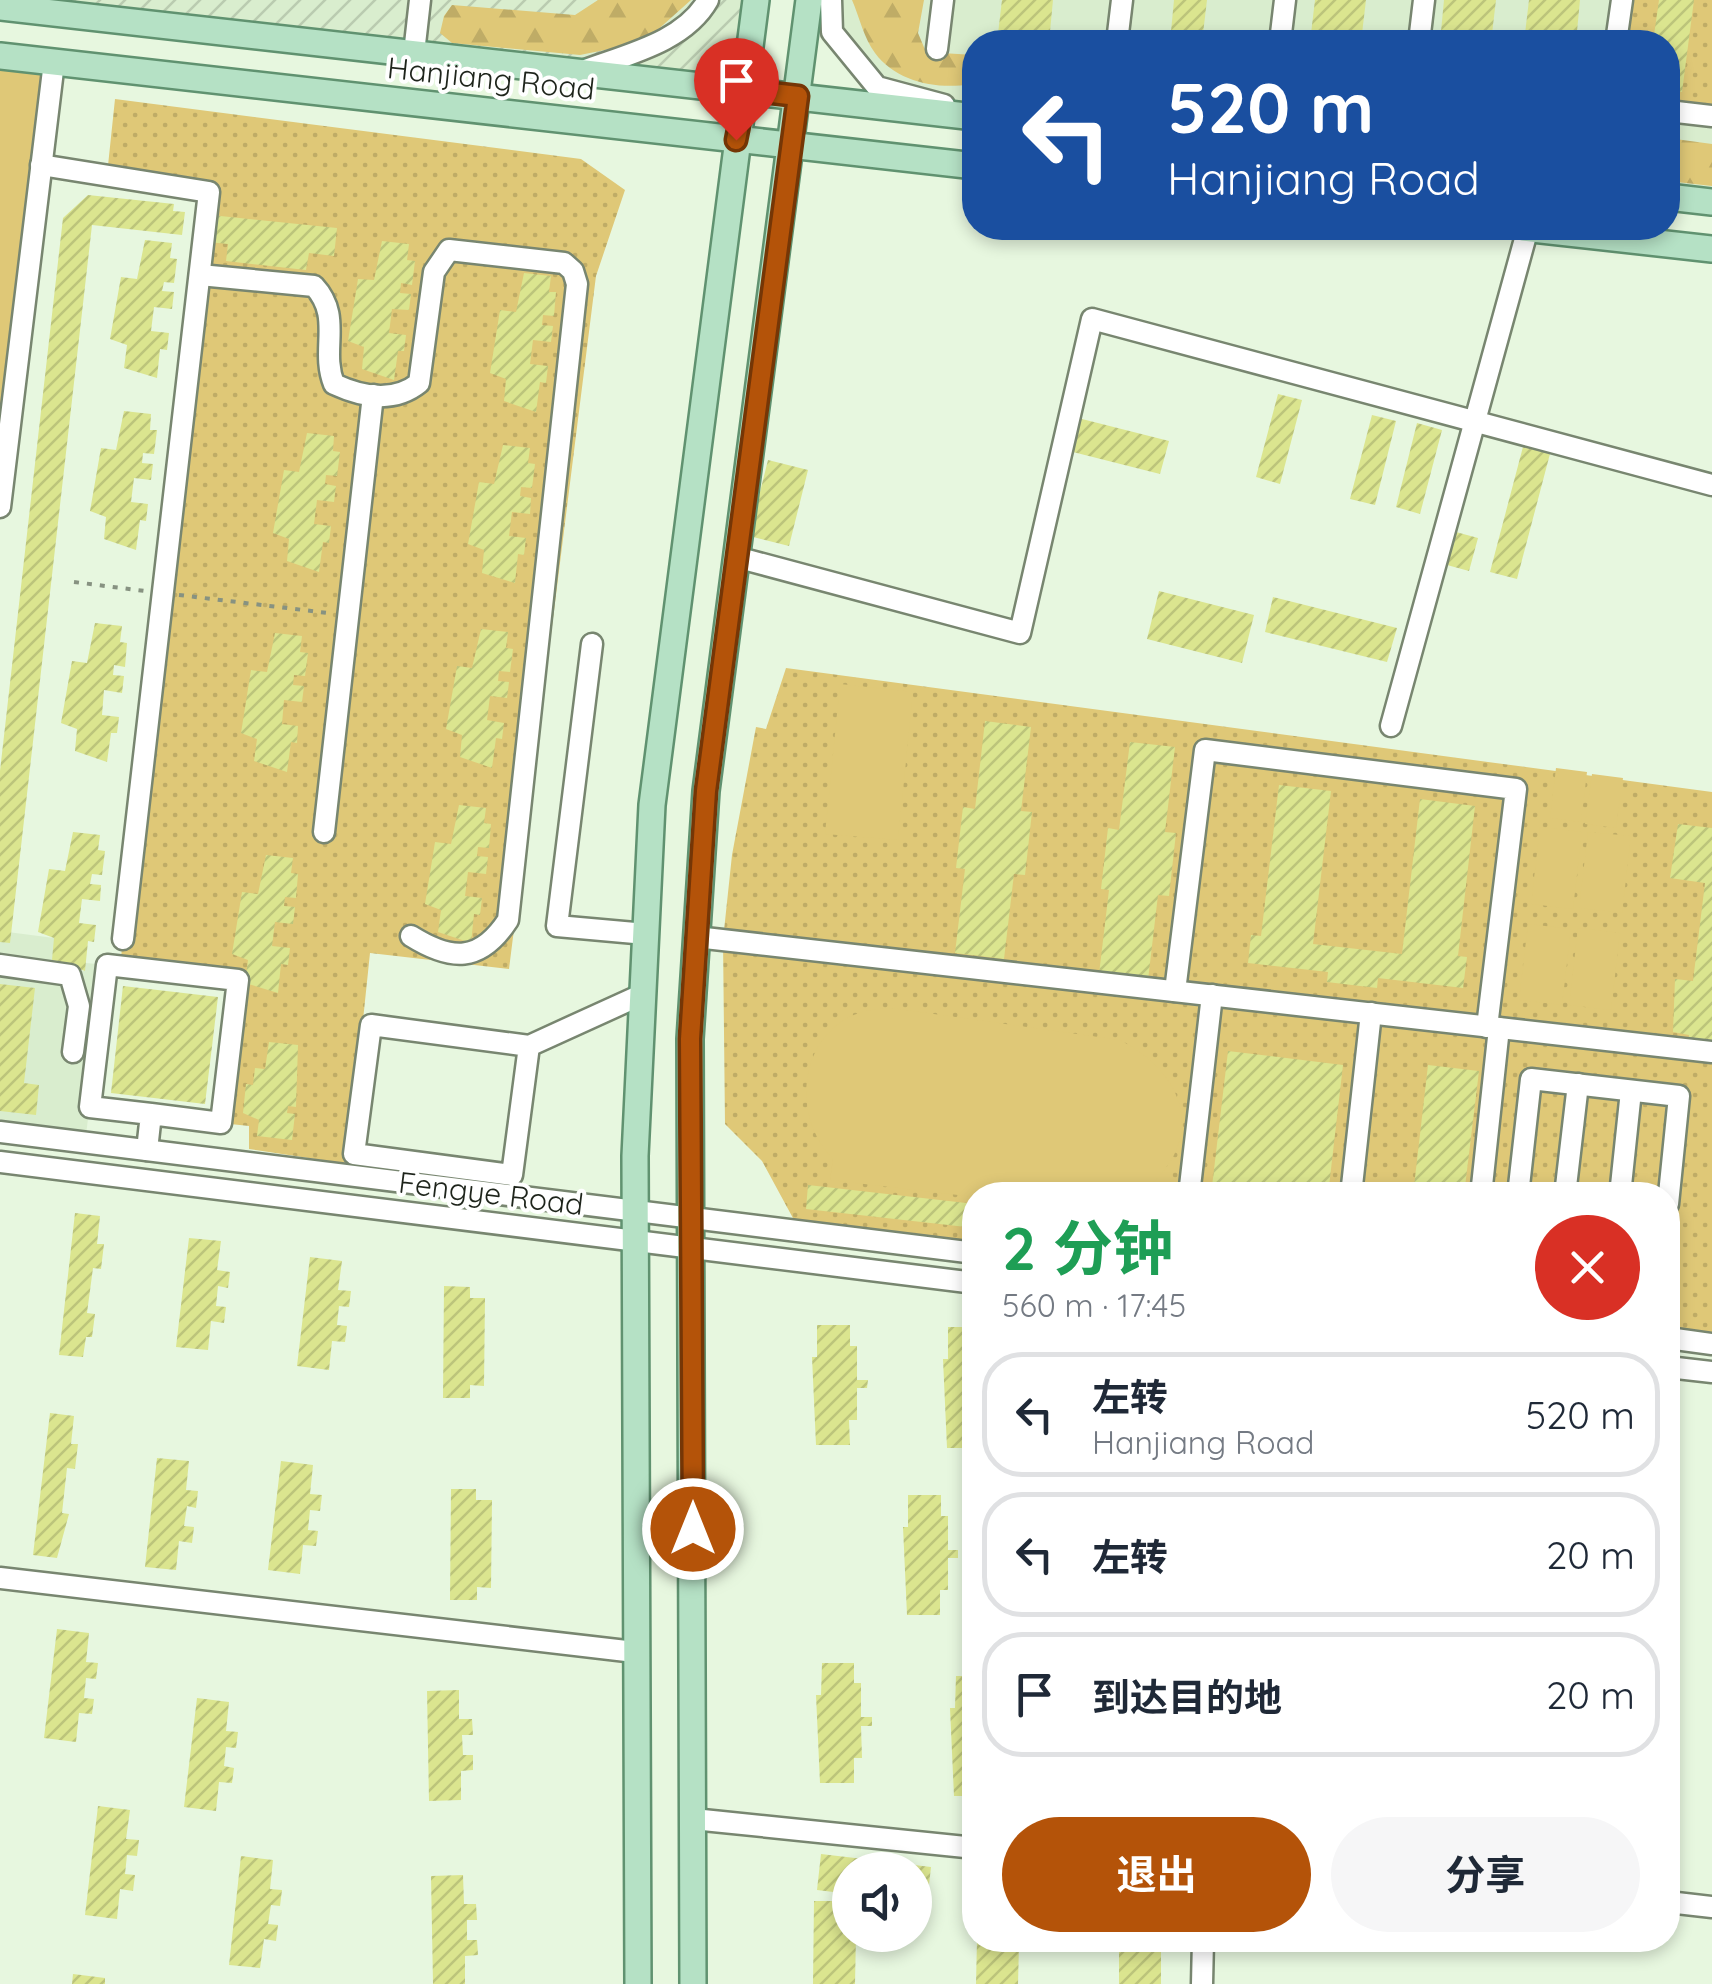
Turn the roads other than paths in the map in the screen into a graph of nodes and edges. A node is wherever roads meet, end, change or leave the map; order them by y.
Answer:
1 (420, 0) edge
2 (708, 0) edge
3 (756, 0) edge
4 (809, 0) edge
5 (833, 0) edge
6 (942, 0) edge
7 (1122, 0) edge
8 (1285, 0) edge
9 (1424, 0) edge
10 (1622, 0) edge
11 (0, 6) edge
12 (1118, 30) edge
13 (1281, 30) edge
14 (1420, 30) edge
15 (1618, 30) edge
16 (937, 48) dead end
17 (414, 53) junction
18 (0, 56) edge
19 (54, 62) junction
20 (580, 72) junction
21 (746, 90) junction
22 (798, 96) junction
23 (962, 110) edge
24 (1680, 112) edge
25 (962, 113) edge
26 (1712, 116) edge
27 (736, 140) junction
28 (791, 146) junction
29 (41, 165) junction
30 (962, 165) edge
31 (1680, 198) edge
32 (1712, 202) edge
33 (1523, 240) edge
34 (1638, 240) edge
35 (1712, 248) edge
36 (200, 275) junction
37 (372, 394) junction
38 (1475, 421) junction
39 (1712, 485) edge
40 (0, 506) edge
41 (736, 557) junction
42 (592, 644) dead end
43 (1391, 726) dead end
44 (324, 832) dead end
45 (646, 934) junction
46 (412, 936) dead end
47 (696, 937) junction
48 (123, 939) dead end
49 (0, 966) edge
50 (1175, 991) junction
51 (643, 994) junction
52 (1212, 995) junction
53 (1372, 1014) junction
54 (1493, 1027) junction
55 (529, 1046) junction
56 (73, 1052) dead end
57 (1712, 1052) edge
58 (1578, 1084) junction
59 (1632, 1091) junction
60 (151, 1114) junction
61 (0, 1132) edge
62 (147, 1150) junction
63 (0, 1162) edge
64 (1190, 1182) edge
65 (1353, 1182) edge
66 (1482, 1182) edge
67 (1519, 1182) edge
68 (1567, 1182) edge
69 (1622, 1182) edge
70 (1670, 1182) edge
71 (636, 1210) junction
72 (692, 1218) junction
73 (635, 1242) junction
74 (693, 1249) junction
75 (962, 1250) edge
76 (962, 1281) edge
77 (1680, 1340) edge
78 (1712, 1344) edge
79 (1680, 1368) edge
80 (1712, 1372) edge
81 (0, 1578) edge
82 (635, 1652) junction
83 (693, 1819) junction
84 (962, 1847) edge
85 (1680, 1903) edge
86 (1712, 1907) edge
87 (1203, 1952) edge
88 (638, 1984) edge
89 (693, 1984) edge
90 (1202, 1984) edge

1 - 17 street
2 - 20 street
3 - 21 main road
4 - 22 main road
5 - 23 street
6 - 16 street
7 - 12 street
8 - 13 street
9 - 14 street
10 - 15 street
11 - 17 main road, Hanjiang Road
17 - 20 main road, Hanjiang Road
18 - 19 main road, Hanjiang Road
19 - 27 main road, Hanjiang Road
19 - 29 street
20 - 21 main road, Hanjiang Road
21 - 22 main road, Hanjiang Road
21 - 27 main road
22 - 25 main road, Hanjiang Road
22 - 28 main road
24 - 26 street
27 - 28 main road, Hanjiang Road
27 - 45 main road
28 - 30 main road, Hanjiang Road
28 - 41 main road
29 - 36 street
29 - 40 street
31 - 32 main road
33 - 38 street
34 - 35 main road
36 - 37 street
36 - 48 street
37 - 44 street
37 - 46 street
38 - 39 street
38 - 41 street
38 - 43 street
41 - 47 main road
42 - 45 street
45 - 51 main road
47 - 50 street
47 - 72 main road
49 - 56 street
50 - 52 street
50 - 54 street
51 - 55 street
51 - 71 main road
52 - 53 street
52 - 64 street
53 - 54 street
53 - 65 street
54 - 57 street
54 - 66 street
55 - 55 street
58 - 59 street
58 - 67 street
58 - 68 street
59 - 69 street
59 - 70 street
60 - 60 street
60 - 62 street
61 - 62 street, Fengye Road
62 - 71 street, Fengye Road
63 - 73 street, Fengye Road
71 - 72 street, Fengye Road
71 - 73 main road
72 - 74 main road
72 - 75 street, Fengye Road
73 - 74 street, Fengye Road
73 - 82 main road
74 - 76 street, Fengye Road
74 - 83 main road
77 - 78 street
79 - 80 street
81 - 82 street
82 - 88 main road
83 - 84 street
83 - 89 main road
85 - 86 street
87 - 90 street

